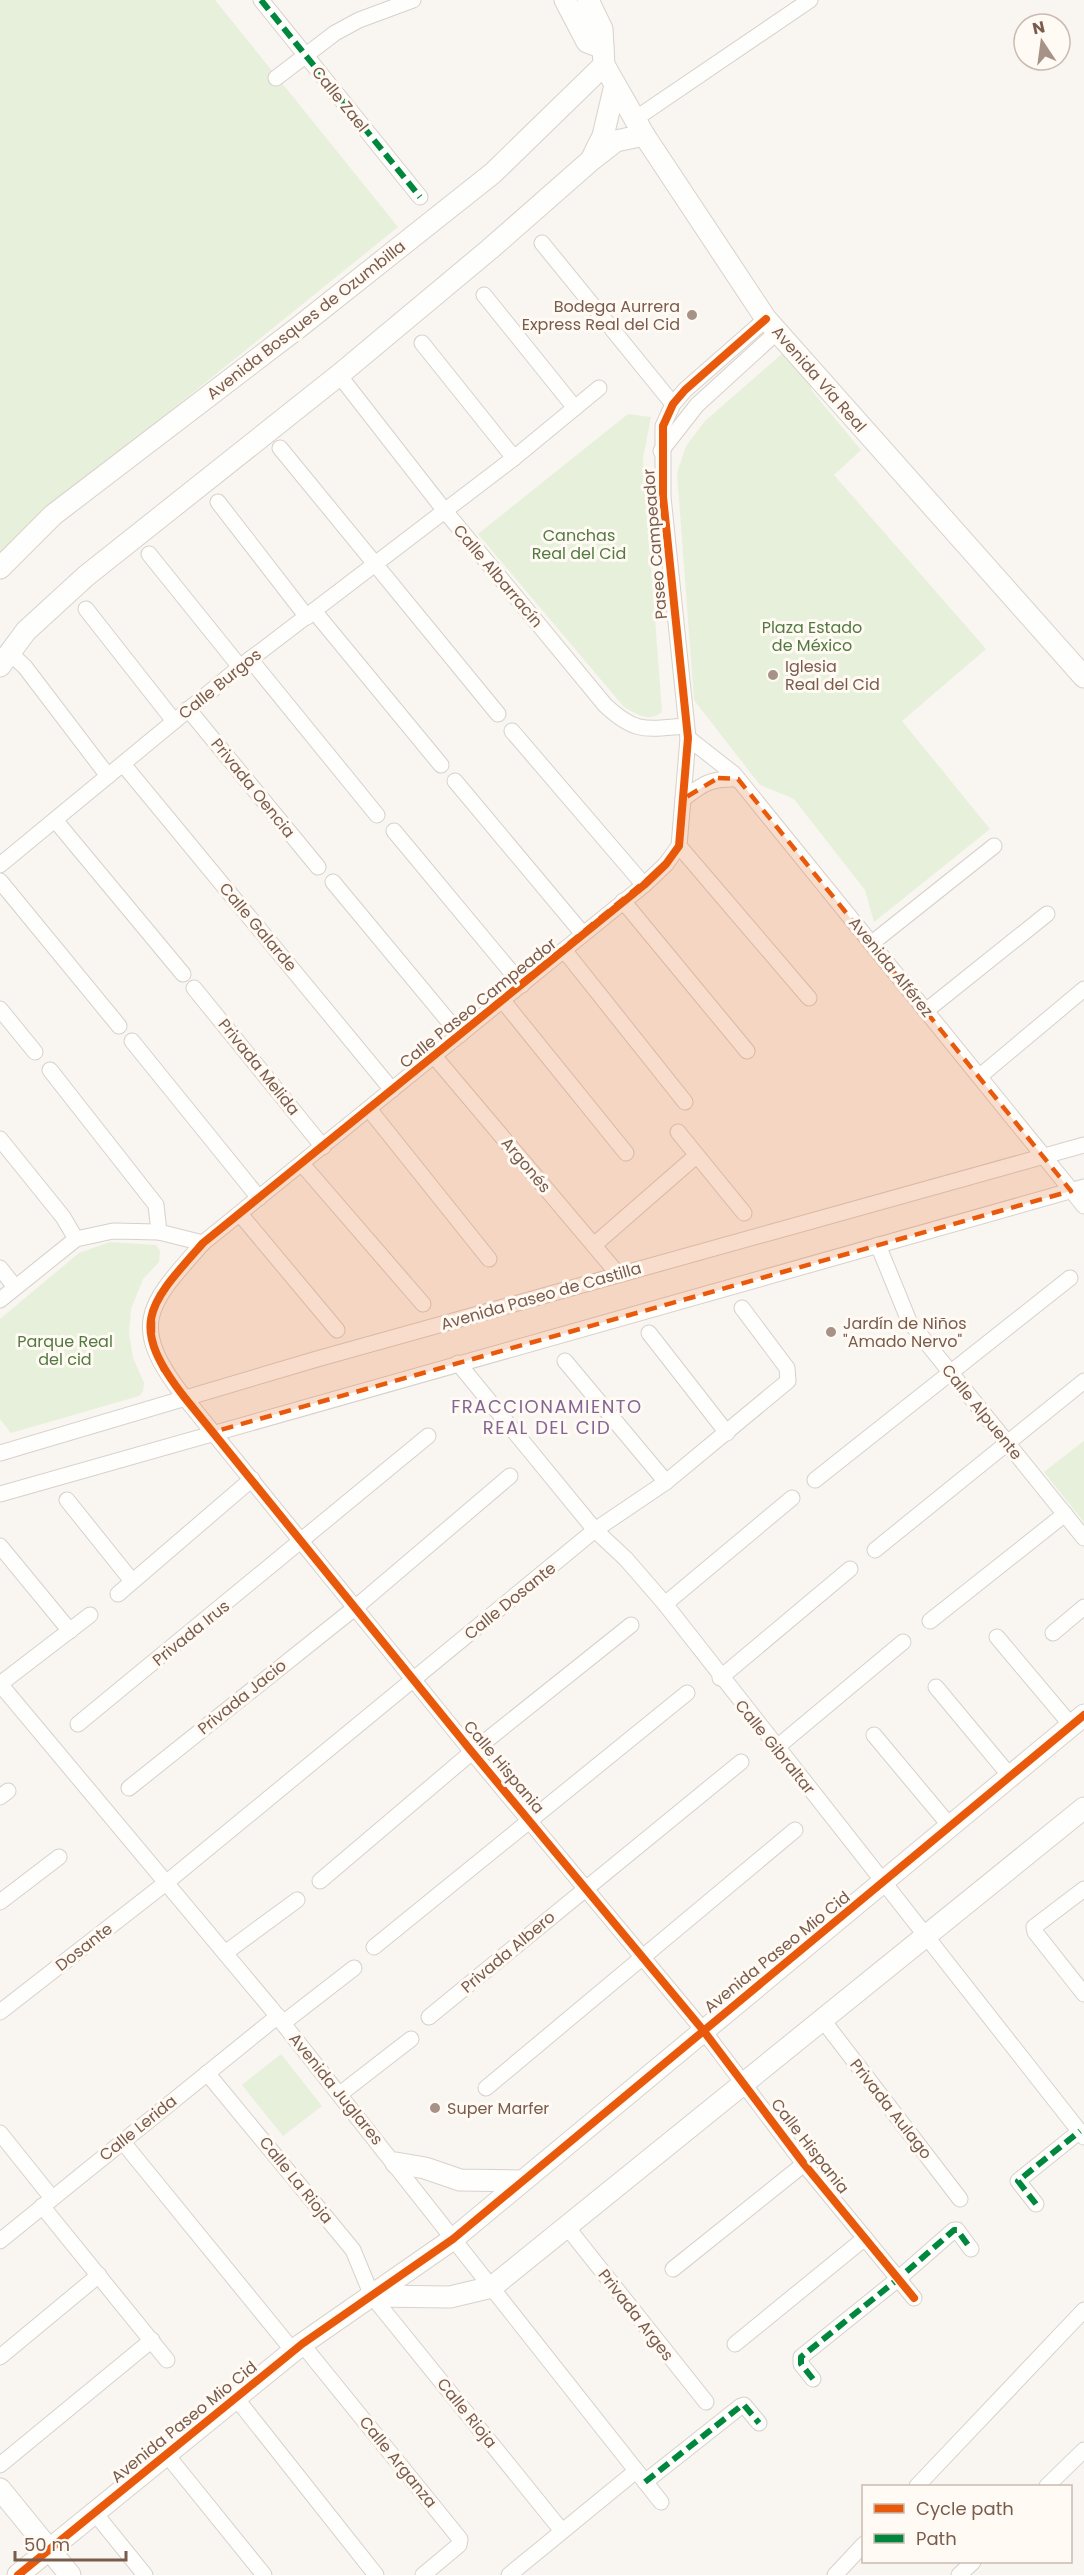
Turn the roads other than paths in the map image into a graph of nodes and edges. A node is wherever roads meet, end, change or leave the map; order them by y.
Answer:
1 (261, 0) edge
2 (413, 0) edge
3 (564, 0) edge
4 (588, 0) edge
5 (810, 0) edge
6 (305, 55) junction
7 (604, 56) junction
8 (276, 78) dead end
9 (615, 85) junction
10 (639, 127) junction
11 (589, 162) junction
12 (420, 197) dead end
13 (542, 243) dead end
14 (484, 294) dead end
15 (772, 325) junction
16 (422, 343) dead end
17 (729, 353) junction
18 (740, 367) junction
19 (339, 375) junction
20 (599, 388) dead end
21 (685, 390) junction
22 (673, 404) junction
23 (697, 405) junction
24 (575, 408) junction
25 (280, 448) dead end
26 (661, 451) junction
27 (514, 458) junction
28 (218, 502) dead end
29 (445, 511) junction
30 (149, 554) dead end
31 (375, 563) junction
32 (0, 568) edge
33 (86, 609) dead end
34 (310, 614) junction
35 (5, 659) edge
36 (245, 664) junction
37 (1084, 677) edge
38 (188, 709) junction
39 (498, 714) dead end
40 (174, 721) junction
41 (512, 731) dead end
42 (687, 732) junction
43 (123, 764) junction
44 (441, 765) dead end
45 (108, 776) junction
46 (738, 779) junction
47 (454, 782) dead end
48 (683, 799) junction
49 (377, 815) dead end
50 (55, 820) junction
51 (394, 831) dead end
52 (679, 846) junction
53 (994, 846) dead end
54 (0, 865) edge
55 (318, 867) dead end
56 (0, 880) edge
57 (333, 882) dead end
58 (644, 885) junction
59 (623, 902) junction
60 (1047, 914) dead end
61 (583, 934) junction
62 (872, 943) junction
63 (564, 950) junction
64 (183, 974) dead end
65 (522, 985) junction
66 (194, 988) dead end
67 (1081, 996) edge
68 (809, 998) dead end
69 (503, 1001) junction
70 (0, 1010) edge
71 (927, 1010) junction
72 (118, 1026) dead end
73 (460, 1035) junction
74 (132, 1041) dead end
75 (747, 1051) dead end
76 (35, 1053) dead end
77 (434, 1056) junction
78 (50, 1070) dead end
79 (980, 1076) junction
80 (392, 1090) junction
81 (686, 1102) dead end
82 (369, 1109) junction
83 (678, 1132) dead end
84 (0, 1139) edge
85 (1084, 1145) edge
86 (323, 1147) junction
87 (626, 1153) dead end
88 (696, 1156) junction
89 (1043, 1156) junction
90 (302, 1164) junction
91 (1078, 1189) edge
92 (259, 1198) junction
93 (1084, 1206) edge
94 (744, 1213) dead end
95 (240, 1214) junction
96 (159, 1232) junction
97 (76, 1239) junction
98 (203, 1243) junction
99 (594, 1245) junction
100 (878, 1245) junction
101 (489, 1259) dead end
102 (0, 1268) edge
103 (618, 1274) junction
104 (1070, 1278) dead end
105 (15, 1287) junction
106 (0, 1300) edge
107 (423, 1304) dead end
108 (742, 1308) dead end
109 (337, 1330) dead end
110 (649, 1334) dead end
111 (565, 1361) dead end
112 (458, 1364) junction
113 (950, 1372) junction
114 (1084, 1382) edge
115 (185, 1398) junction
116 (213, 1432) junction
117 (727, 1432) junction
118 (428, 1436) dead end
119 (1007, 1443) junction
120 (3, 1448) edge
121 (510, 1476) dead end
122 (252, 1479) junction
123 (815, 1480) dead end
124 (666, 1482) junction
125 (0, 1494) edge
126 (792, 1498) dead end
127 (67, 1500) dead end
128 (1065, 1514) junction
129 (595, 1530) junction
130 (1084, 1538) edge
131 (303, 1541) junction
132 (0, 1546) edge
133 (875, 1550) dead end
134 (850, 1569) dead end
135 (132, 1581) junction
136 (118, 1594) dead end
137 (665, 1604) junction
138 (356, 1606) junction
139 (1084, 1606) edge
140 (90, 1615) dead end
141 (930, 1621) dead end
142 (631, 1625) dead end
143 (70, 1631) junction
144 (1053, 1633) dead end
145 (997, 1637) dead end
146 (903, 1642) dead end
147 (720, 1678) junction
148 (415, 1679) junction
149 (0, 1684) edge
150 (936, 1687) dead end
151 (687, 1693) dead end
152 (1078, 1720) edge
153 (78, 1724) dead end
154 (874, 1735) dead end
155 (777, 1748) junction
156 (472, 1752) junction
157 (741, 1762) dead end
158 (1010, 1776) junction
159 (129, 1788) dead end
160 (1084, 1808) edge
161 (530, 1820) junction
162 (950, 1826) junction
163 (795, 1830) dead end
164 (59, 1857) dead end
165 (320, 1881) dead end
166 (167, 1882) junction
167 (884, 1882) junction
168 (586, 1887) junction
169 (1084, 1889) edge
170 (297, 1900) dead end
171 (0, 1902) edge
172 (927, 1936) junction
173 (374, 1947) dead end
174 (225, 1953) junction
175 (643, 1958) junction
176 (354, 1968) dead end
177 (1084, 1994) edge
178 (0, 2012) edge
179 (429, 2017) dead end
180 (822, 2019) junction
181 (280, 2020) junction
182 (703, 2030) junction
183 (411, 2038) dead end
184 (207, 2073) junction
185 (744, 2082) junction
186 (486, 2088) dead end
187 (339, 2094) junction
188 (1080, 2127) edge
189 (0, 2133) edge
190 (122, 2141) junction
191 (396, 2163) junction
192 (804, 2164) junction
193 (522, 2181) junction
194 (960, 2199) dead end
195 (47, 2202) junction
196 (1036, 2204) dead end
197 (567, 2228) junction
198 (3, 2233) edge
199 (865, 2238) junction
200 (453, 2239) junction
201 (971, 2249) dead end
202 (673, 2269) dead end
203 (99, 2275) junction
204 (898, 2279) junction
205 (492, 2287) junction
206 (372, 2296) junction
207 (914, 2298) dead end
208 (1084, 2310) edge
209 (152, 2340) junction
210 (735, 2344) dead end
211 (298, 2348) junction
212 (0, 2357) edge
213 (167, 2360) dead end
214 (813, 2379) dead end
215 (236, 2398) junction
216 (706, 2402) dead end
217 (759, 2423) dead end
218 (1084, 2450) edge
219 (167, 2455) junction
220 (0, 2465) edge
221 (641, 2476) junction
222 (919, 2485) edge
223 (1049, 2485) edge
224 (0, 2489) edge
225 (661, 2502) dead end
226 (94, 2512) junction
227 (562, 2531) junction
228 (862, 2546) edge
229 (49, 2550) junction
230 (972, 2563) edge
231 (18, 2575) edge
232 (70, 2575) edge
233 (145, 2575) edge
234 (264, 2575) edge
235 (376, 2575) edge
236 (423, 2575) edge
237 (510, 2575) edge
238 (835, 2575) edge
239 (959, 2575) edge

1 - 6 street, Calle Zael
2 - 6 street
3 - 7 main road, Avenida Vía Real
4 - 7 main road, Avenida Vía Real
5 - 10 street
6 - 8 street
6 - 12 street, Calle Zael
7 - 9 main road, Avenida Vía Real
7 - 32 main road, Avenida Bosques de Ozumbilla
9 - 10 main road, Avenida Vía Real
9 - 11 main road
10 - 11 main road
10 - 15 main road, Avenida Vía Real
11 - 19 main road
13 - 22 street
14 - 24 street
15 - 17 street, Paseo Campeador
15 - 18 street, Paseo Campeador
15 - 37 main road, Avenida Vía Real
16 - 27 street
17 - 18 street
17 - 21 street, Paseo Campeador
18 - 23 street, Paseo Campeador
19 - 29 street, Calle Albarracín
19 - 35 main road
20 - 24 street, Calle Burgos
21 - 22 street, Paseo Campeador
21 - 23 street
22 - 26 street, Paseo Campeador
23 - 26 street, Paseo Campeador
24 - 27 street, Calle Burgos
25 - 31 street
26 - 42 street, Paseo Campeador
27 - 29 street, Calle Burgos
28 - 34 street
29 - 31 street, Calle Burgos
29 - 42 street, Calle Albarracín
30 - 36 street
31 - 34 street, Calle Burgos
31 - 39 street
33 - 40 street
34 - 36 street, Calle Burgos
34 - 44 street
35 - 45 street
36 - 38 street, Calle Burgos
36 - 49 street
38 - 40 street, Calle Burgos
38 - 55 street, Privada Oencia
40 - 43 street, Calle Burgos
41 - 58 street
42 - 46 street, Avenida Alférez
42 - 48 street
43 - 45 street, Calle Burgos
43 - 80 street, Calle Galarde
45 - 50 street, Calle Burgos
46 - 48 street
46 - 62 street, Avenida Alférez
47 - 61 street
48 - 52 street
50 - 54 street, Calle Burgos
50 - 64 street
51 - 65 street
52 - 58 street, Calle Paseo Campeador
52 - 68 street
53 - 62 street
56 - 72 street
57 - 73 street
58 - 59 street, Calle Paseo Campeador
59 - 61 street, Calle Paseo Campeador
59 - 75 street
60 - 71 street
61 - 63 street, Calle Paseo Campeador
62 - 71 street, Avenida Alférez
63 - 65 street, Calle Paseo Campeador
63 - 81 street
65 - 69 street, Calle Paseo Campeador
66 - 86 street, Privada Melida
67 - 79 street
69 - 73 street, Calle Paseo Campeador
69 - 87 street
70 - 76 street
71 - 79 street, Avenida Alférez
73 - 77 street, Calle Paseo Campeador
74 - 92 street
77 - 80 street, Calle Paseo Campeador
77 - 99 street, Argonés
78 - 96 street
79 - 89 street, Avenida Alférez
80 - 82 street, Calle Paseo Campeador
82 - 86 street, Calle Paseo Campeador
82 - 101 street
83 - 88 street
84 - 97 street
85 - 89 street, Avenida Paseo de Castilla
86 - 90 street, Calle Paseo Campeador
88 - 94 street
88 - 99 street
89 - 91 street, Avenida Alférez
89 - 103 street, Avenida Paseo de Castilla
90 - 92 street, Calle Paseo Campeador
90 - 107 street
91 - 93 street, Avenida Alférez
91 - 100 street
92 - 95 street, Calle Paseo Campeador
95 - 98 street, Calle Paseo Campeador
95 - 109 street
96 - 97 street
96 - 98 street
97 - 105 street
98 - 115 street, Calle Hispania
99 - 103 street, Argonés
100 - 112 street
100 - 113 street, Calle Alpuente
102 - 105 street
103 - 115 street, Avenida Paseo de Castilla
104 - 113 street
105 - 106 street
108 - 117 street, Calle Dosante
110 - 117 street
111 - 124 street
112 - 116 street
112 - 129 street, Calle Gibraltar
113 - 119 street, Calle Alpuente
113 - 123 street
114 - 119 street
115 - 116 street, Calle Hispania
115 - 120 street, Avenida Paseo de Castilla
116 - 122 street, Calle Hispania
116 - 125 street
117 - 124 street, Calle Dosante
118 - 131 street, Privada Irus
119 - 128 street, Calle Alpuente
119 - 133 street
121 - 138 street, Privada Jacio
122 - 131 street, Calle Hispania
122 - 135 street
124 - 129 street, Calle Dosante
126 - 137 street
127 - 135 street
128 - 130 street, Calle Alpuente
128 - 141 street
129 - 137 street, Calle Gibraltar
129 - 148 street, Calle Dosante
131 - 138 street, Calle Hispania
131 - 153 street, Privada Irus
132 - 143 street
134 - 147 street
135 - 136 street
137 - 147 street, Calle Gibraltar
138 - 148 street, Calle Hispania
138 - 159 street, Privada Jacio
139 - 144 street
140 - 143 street
142 - 156 street
143 - 149 street
145 - 152 street
146 - 155 street
147 - 155 street, Calle Gibraltar
148 - 156 street, Calle Hispania
148 - 166 street, Calle Dosante
149 - 166 street, Avenida Juglares
150 - 158 street
151 - 161 street
152 - 158 main road, Avenida Paseo Mio Cid
154 - 162 street
155 - 167 street, Calle Gibraltar
156 - 161 street, Calle Hispania
156 - 165 street
157 - 168 street, Privada Albero
158 - 162 main road, Avenida Paseo Mio Cid
160 - 172 main road
161 - 168 street, Calle Hispania
161 - 173 street
162 - 167 main road, Avenida Paseo Mio Cid
163 - 175 street
164 - 171 street
166 - 174 street, Avenida Juglares
166 - 178 street, Dosante
167 - 172 street, Calle Gibraltar
167 - 182 main road, Avenida Paseo Mio Cid
168 - 175 street, Calle Hispania
168 - 179 street, Privada Albero
169 - 177 street
170 - 174 street
172 - 180 main road
172 - 188 street, Calle Gibraltar
174 - 181 street, Avenida Juglares
175 - 182 street, Calle Hispania
175 - 186 street
176 - 181 street, Calle Lerida
180 - 185 main road
180 - 194 street, Privada Aulago
181 - 184 street, Calle Lerida
181 - 187 street, Avenida Juglares
182 - 185 street, Calle Hispania
182 - 193 main road, Avenida Paseo Mio Cid
183 - 187 street
184 - 190 street, Calle Lerida
184 - 206 street, Calle La Rioja
185 - 192 street, Calle Hispania
185 - 197 main road
187 - 191 street, Avenida Juglares
188 - 196 street
189 - 195 street
190 - 195 street, Calle Lerida
190 - 211 street, Calle Arganza
191 - 193 main road
191 - 200 street, Avenida Juglares
192 - 199 street, Calle Hispania
192 - 202 street
193 - 200 main road, Avenida Paseo Mio Cid
195 - 198 street, Calle Lerida
195 - 203 street
197 - 205 main road
197 - 216 street, Privada Arges
199 - 204 street, Calle Hispania
199 - 210 street
200 - 205 street, Avenida Juglares
200 - 206 main road, Avenida Paseo Mio Cid
201 - 204 street
203 - 209 street
203 - 212 street
204 - 207 street, Calle Hispania
204 - 214 street
205 - 206 main road
205 - 221 street, Avenida Juglares
206 - 211 main road, Avenida Paseo Mio Cid
206 - 227 street, Calle Rioja
208 - 222 street
209 - 213 street
209 - 220 street
211 - 215 main road, Avenida Paseo Mio Cid
211 - 236 street, Calle Arganza
215 - 219 main road, Avenida Paseo Mio Cid
215 - 235 street
217 - 221 street
218 - 223 street
219 - 226 main road, Avenida Paseo Mio Cid
219 - 234 street
221 - 225 street, Avenida Juglares
221 - 227 street
224 - 229 main road
226 - 229 main road, Avenida Paseo Mio Cid
226 - 233 street
227 - 237 street
228 - 238 street
229 - 231 main road, Avenida Paseo Mio Cid
229 - 232 main road
230 - 239 street

